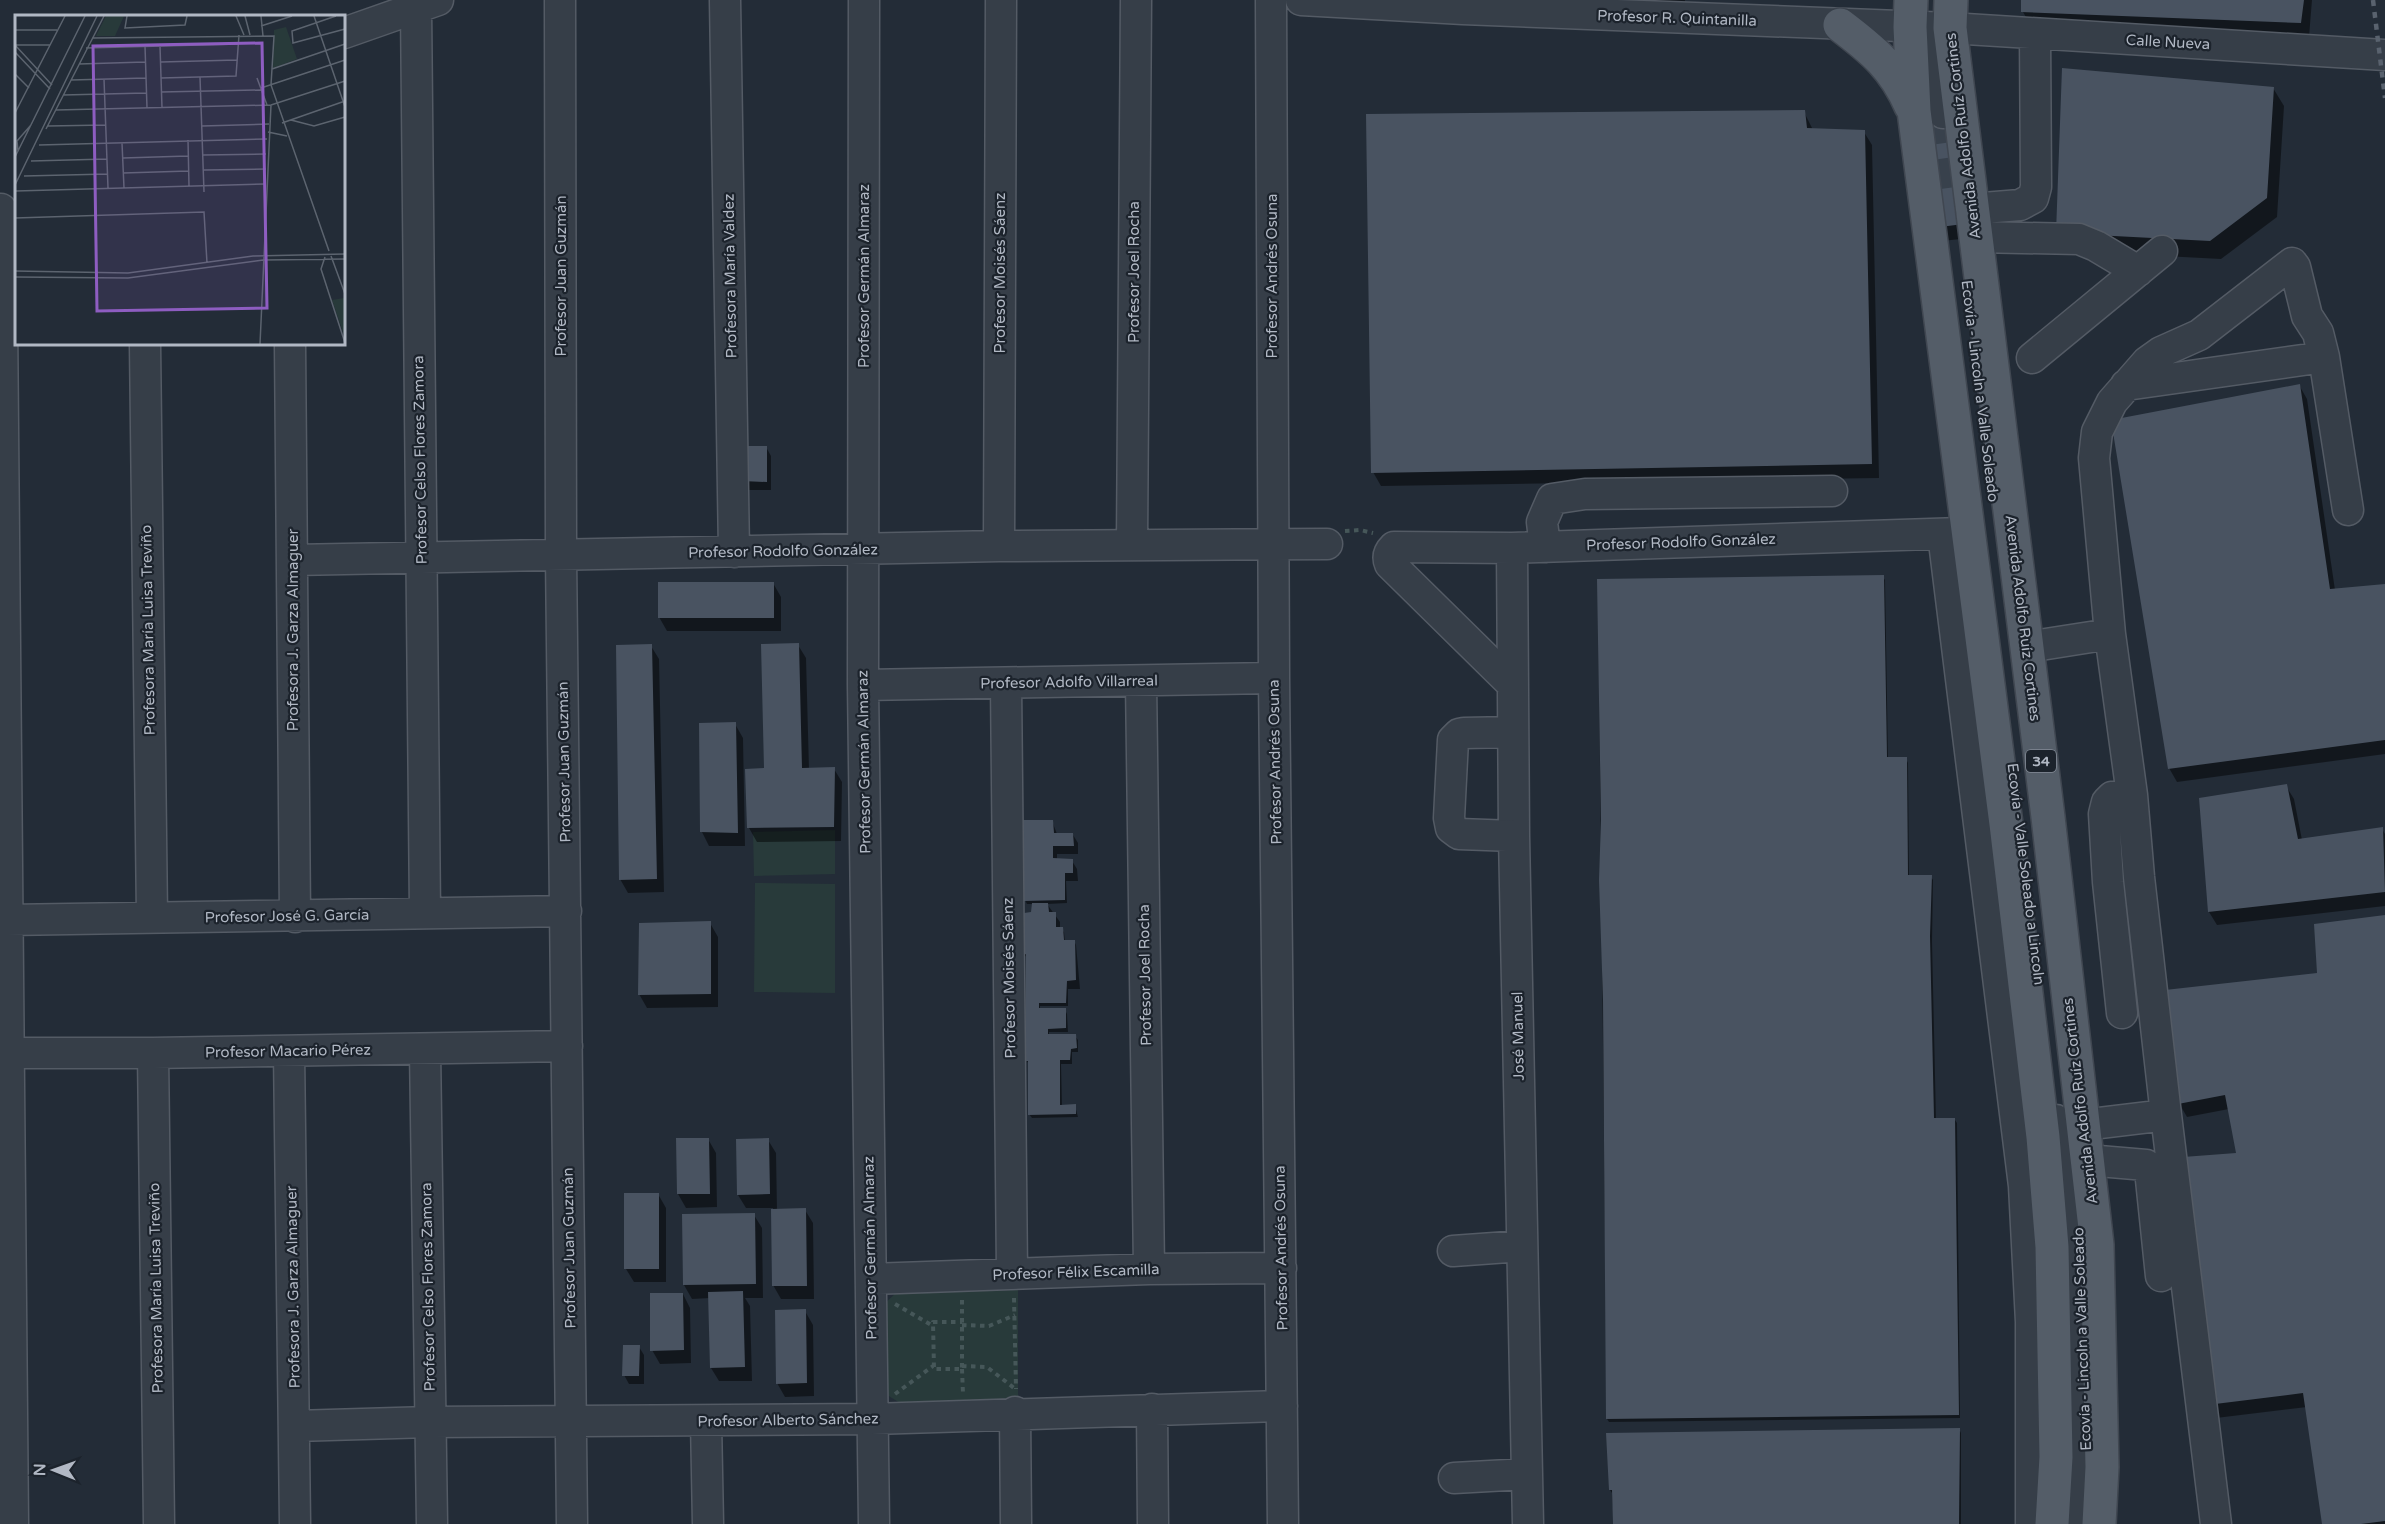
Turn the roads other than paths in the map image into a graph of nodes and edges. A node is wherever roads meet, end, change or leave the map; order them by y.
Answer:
1 (560, 0) edge
2 (725, 0) edge
3 (864, 0) edge
4 (1001, 0) edge
5 (1136, 0) edge
6 (1271, 0) edge
7 (1301, 0) edge
8 (413, 5) edge
9 (1718, 9) edge
10 (1930, 14) edge
11 (1840, 25) junction
12 (345, 33) edge
13 (2035, 34) junction
14 (2385, 55) edge
15 (1927, 114) junction
16 (6, 210) edge
17 (1961, 225) junction
18 (2162, 251) dead end
19 (2138, 271) junction
20 (145, 345) edge
21 (290, 345) edge
22 (2324, 357) junction
23 (2032, 358) dead end
24 (2126, 385) junction
25 (1832, 491) dead end
26 (2348, 510) dead end
27 (1955, 534) junction
28 (1132, 544) junction
29 (1327, 544) road end
30 (1274, 545) junction
31 (999, 546) junction
32 (1545, 547) junction
33 (1512, 548) junction
34 (864, 550) junction
35 (734, 552) junction
36 (561, 555) junction
37 (421, 557) junction
38 (293, 560) junction
39 (2110, 634) junction
40 (2027, 647) junction
41 (1274, 678) junction
42 (1141, 681) junction
43 (1006, 684) junction
44 (863, 685) junction
45 (1513, 685) junction
46 (1513, 732) junction
47 (2132, 795) junction
48 (1514, 836) junction
49 (2139, 877) junction
50 (2108, 882) junction
51 (566, 911) junction
52 (425, 914) junction
53 (152, 917) junction
54 (295, 917) junction
55 (7, 920) junction
56 (4, 987) edge
57 (2122, 1013) dead end
58 (567, 1046) junction
59 (425, 1049) junction
60 (289, 1051) junction
61 (9, 1053) junction
62 (153, 1053) junction
63 (2166, 1115) junction
64 (2083, 1125) junction
65 (2087, 1160) junction
66 (1522, 1246) junction
67 (1453, 1251) dead end
68 (1281, 1268) junction
69 (1149, 1269) junction
70 (2161, 1276) dead end
71 (871, 1279) junction
72 (1013, 1282) junction
73 (1016, 1400) junction
74 (1282, 1406) junction
75 (1152, 1409) junction
76 (872, 1419) junction
77 (706, 1421) junction
78 (430, 1422) junction
79 (572, 1422) junction
80 (295, 1426) junction
81 (1527, 1474) junction
82 (1454, 1478) dead end
83 (13, 1524) edge
84 (159, 1524) edge
85 (295, 1524) edge
86 (432, 1524) edge
87 (572, 1524) edge
88 (708, 1524) edge
89 (874, 1524) edge
90 (1016, 1524) edge
91 (1153, 1524) edge
92 (1283, 1524) edge
93 (1528, 1524) edge
94 (2031, 1524) edge
95 (2052, 1524) edge
96 (2072, 1524) edge
97 (2084, 1524) edge
98 (2099, 1524) edge
99 (2216, 1524) edge

1 - 36 street, Profesor Juan Guzmán
2 - 35 street, Profesora María Valdez
3 - 34 street, Profesor Germán Almaraz
4 - 31 street, Profesor Moisés Sáenz
5 - 28 street, Profesor Joel Rocha
6 - 30 street, Profesor Andrés Osuna
7 - 9 street, Profesor R. Quintanilla
8 - 12 street
8 - 37 street, Profesor Celso Flores Zamora
9 - 11 street, Profesor R. Quintanilla
10 - 11 street, Profesor R. Quintanilla
10 - 13 street, Calle Nueva
10 - 15 main road
10 - 17 main road, Avenida Adolfo Ruíz Cortines / 34
11 - 15 main road
13 - 14 street, Calle Nueva
13 - 17 street
15 - 27 main road
16 - 55 street
17 - 19 street
17 - 40 main road, Avenida Adolfo Ruíz Cortines / 34
17 - 96 street, Ecovía - Valle Soleado a Lincoln
17 - 97 street, Ecovía - Lincoln a Valle Soleado
18 - 19 street
19 - 23 street
20 - 53 street, Profesora María Luisa Treviño
21 - 38 street, Profesora J. Garza Almaguer
22 - 24 street
22 - 24 street
22 - 26 street
24 - 39 street
25 - 32 street
27 - 32 street, Profesor Rodolfo González
27 - 94 street
27 - 95 main road
28 - 30 street, Profesor Rodolfo González
28 - 31 street, Profesor Rodolfo González
29 - 30 street, Profesor Rodolfo González
30 - 41 street, Profesor Andrés Osuna
31 - 34 street, Profesor Rodolfo González
32 - 33 street, Profesor Rodolfo González
33 - 45 street, José Manuel
33 - 45 street, Profesor Rodolfo González
34 - 35 street, Profesor Rodolfo González
34 - 44 street, Profesor Germán Almaraz
35 - 36 street, Profesor Rodolfo González
36 - 37 street, Profesor Rodolfo González
36 - 51 street, Profesor Juan Guzmán
37 - 38 street, Profesor Rodolfo González
37 - 52 street, Profesor Celso Flores Zamora
38 - 54 street, Profesora J. Garza Almaguer
39 - 40 street
39 - 47 street
40 - 64 main road, Avenida Adolfo Ruíz Cortines / 34
41 - 42 street, Profesor Adolfo Villarreal
41 - 68 street, Profesor Andrés Osuna
42 - 43 street, Profesor Adolfo Villarreal
42 - 69 street, Profesor Joel Rocha
43 - 44 street, Profesor Adolfo Villarreal
43 - 72 street, Profesor Moisés Sáenz
44 - 71 street, Profesor Germán Almaraz
45 - 46 street, José Manuel
46 - 48 street, José Manuel
46 - 48 street
47 - 49 street
47 - 50 street
48 - 66 street, José Manuel
49 - 50 street
49 - 63 street
50 - 57 street
51 - 52 street, Profesor José G. García
51 - 58 street, Profesor Juan Guzmán
52 - 54 street, Profesor José G. García
53 - 54 street, Profesor José G. García
53 - 55 street, Profesor José G. García
55 - 56 street
56 - 61 street
58 - 59 street, Profesor Macario Pérez
58 - 79 street, Profesor Juan Guzmán
59 - 60 street, Profesor Macario Pérez
59 - 78 street, Profesor Celso Flores Zamora
60 - 62 street, Profesor Macario Pérez
60 - 80 street, Profesora J. Garza Almaguer
61 - 62 street, Profesor Macario Pérez
61 - 83 street
62 - 84 street, Profesora María Luisa Treviño
63 - 64 street
63 - 99 street
64 - 65 main road, Avenida Adolfo Ruíz Cortines / 34
65 - 70 street
65 - 98 main road, Avenida Adolfo Ruíz Cortines / 34
66 - 67 street
66 - 81 street, José Manuel
68 - 69 street, Profesor Félix Escamilla
68 - 74 street, Profesor Andrés Osuna
69 - 72 street, Profesor Félix Escamilla
71 - 72 street, Profesor Félix Escamilla
71 - 76 street, Profesor Germán Almaraz
73 - 75 street, Profesor Alberto Sánchez
73 - 76 street, Profesor Alberto Sánchez
73 - 90 street
74 - 75 street, Profesor Alberto Sánchez
74 - 92 street, Profesor Andrés Osuna
75 - 91 street
76 - 77 street, Profesor Alberto Sánchez
76 - 89 street, Profesor Germán Almaraz
77 - 79 street, Profesor Alberto Sánchez
77 - 88 street
78 - 79 street, Profesor Alberto Sánchez
78 - 80 street, Profesor Alberto Sánchez
78 - 86 street, Profesor Celso Flores Zamora
79 - 87 street, Profesor Juan Guzmán
80 - 85 street, Profesora J. Garza Almaguer
81 - 82 street
81 - 93 street, José Manuel

